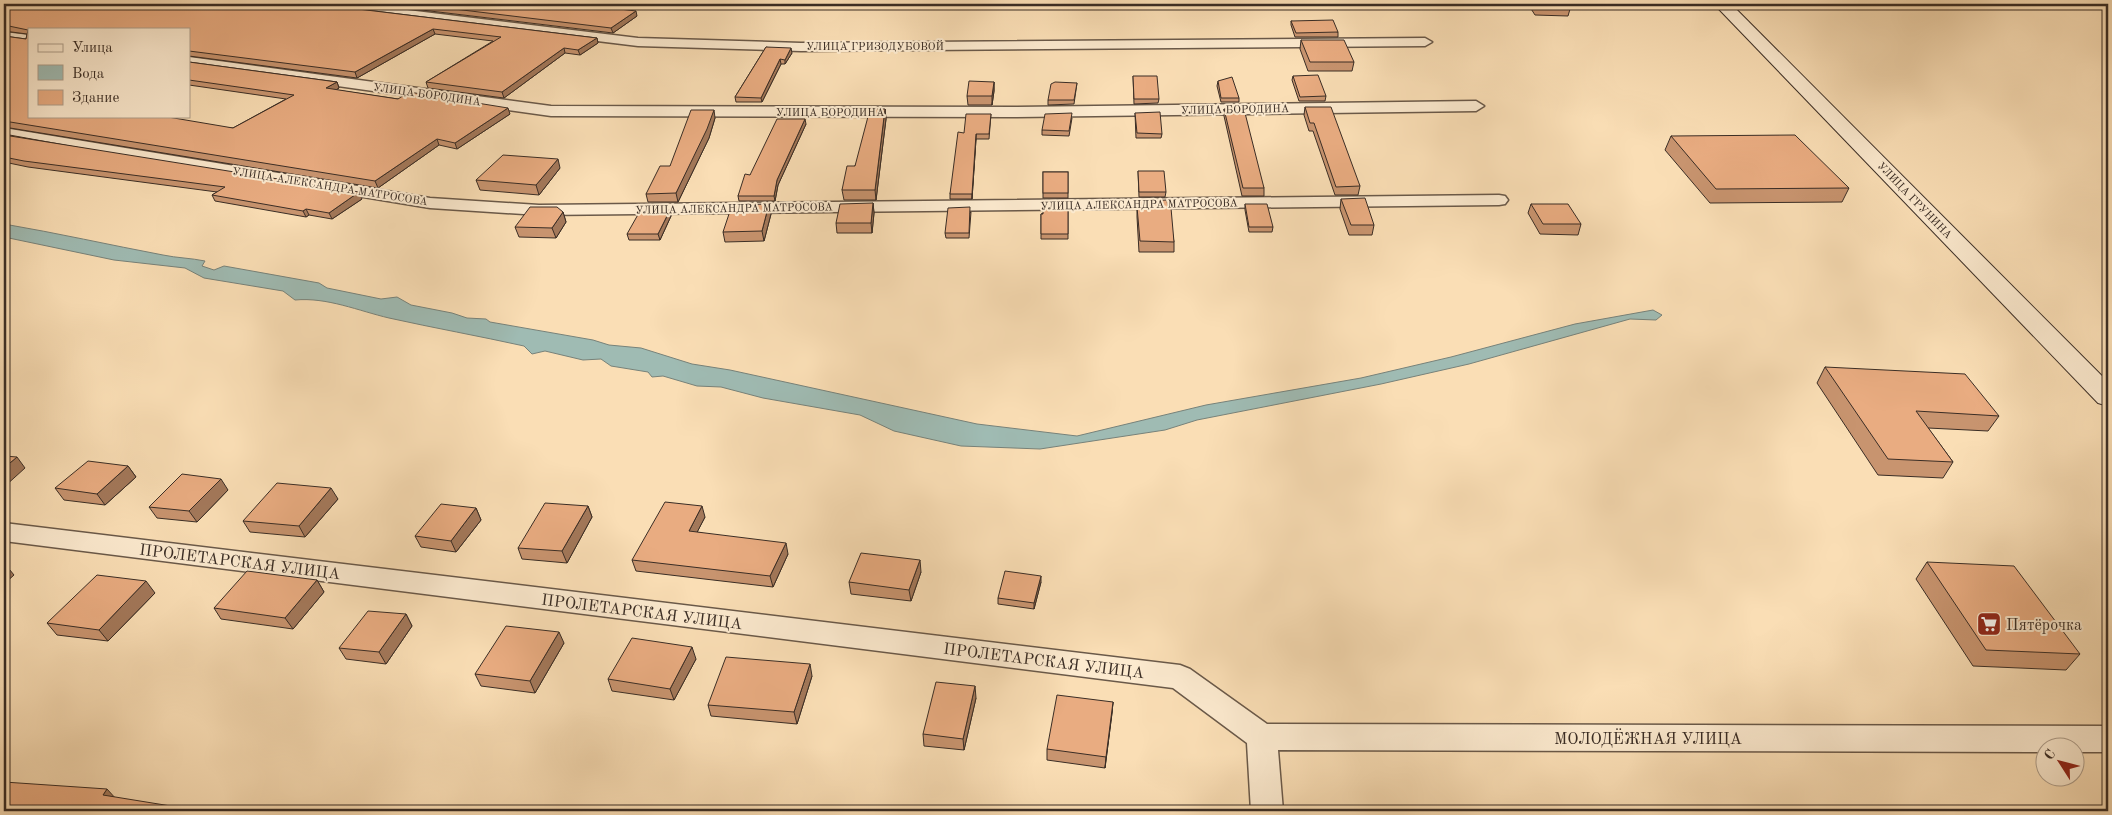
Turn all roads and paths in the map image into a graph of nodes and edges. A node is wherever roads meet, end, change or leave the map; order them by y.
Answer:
1 (327, 4) edge
2 (1722, 4) edge
3 (4, 36) edge
4 (28, 39) edge
5 (1425, 42) dead end
6 (190, 61) edge
7 (1476, 106) dead end
8 (4, 133) edge
9 (1499, 200) dead end
10 (2108, 397) edge
11 (4, 532) edge
12 (1262, 737) junction
13 (2108, 739) edge
14 (1267, 811) edge

1 - 5 street, УЛИЦА ГРИЗОДУБОВОЙ
2 - 10 street, УЛИЦА ГРУНИНА
3 - 4 street
6 - 7 street, УЛИЦА БОРОДИНА
8 - 9 street, УЛИЦА АЛЕКСАНДРА МАТРОСОВА
11 - 12 street, ПРОЛЕТАРСКАЯ УЛИЦА
12 - 13 street, МОЛОДЁЖНАЯ УЛИЦА
12 - 14 street

